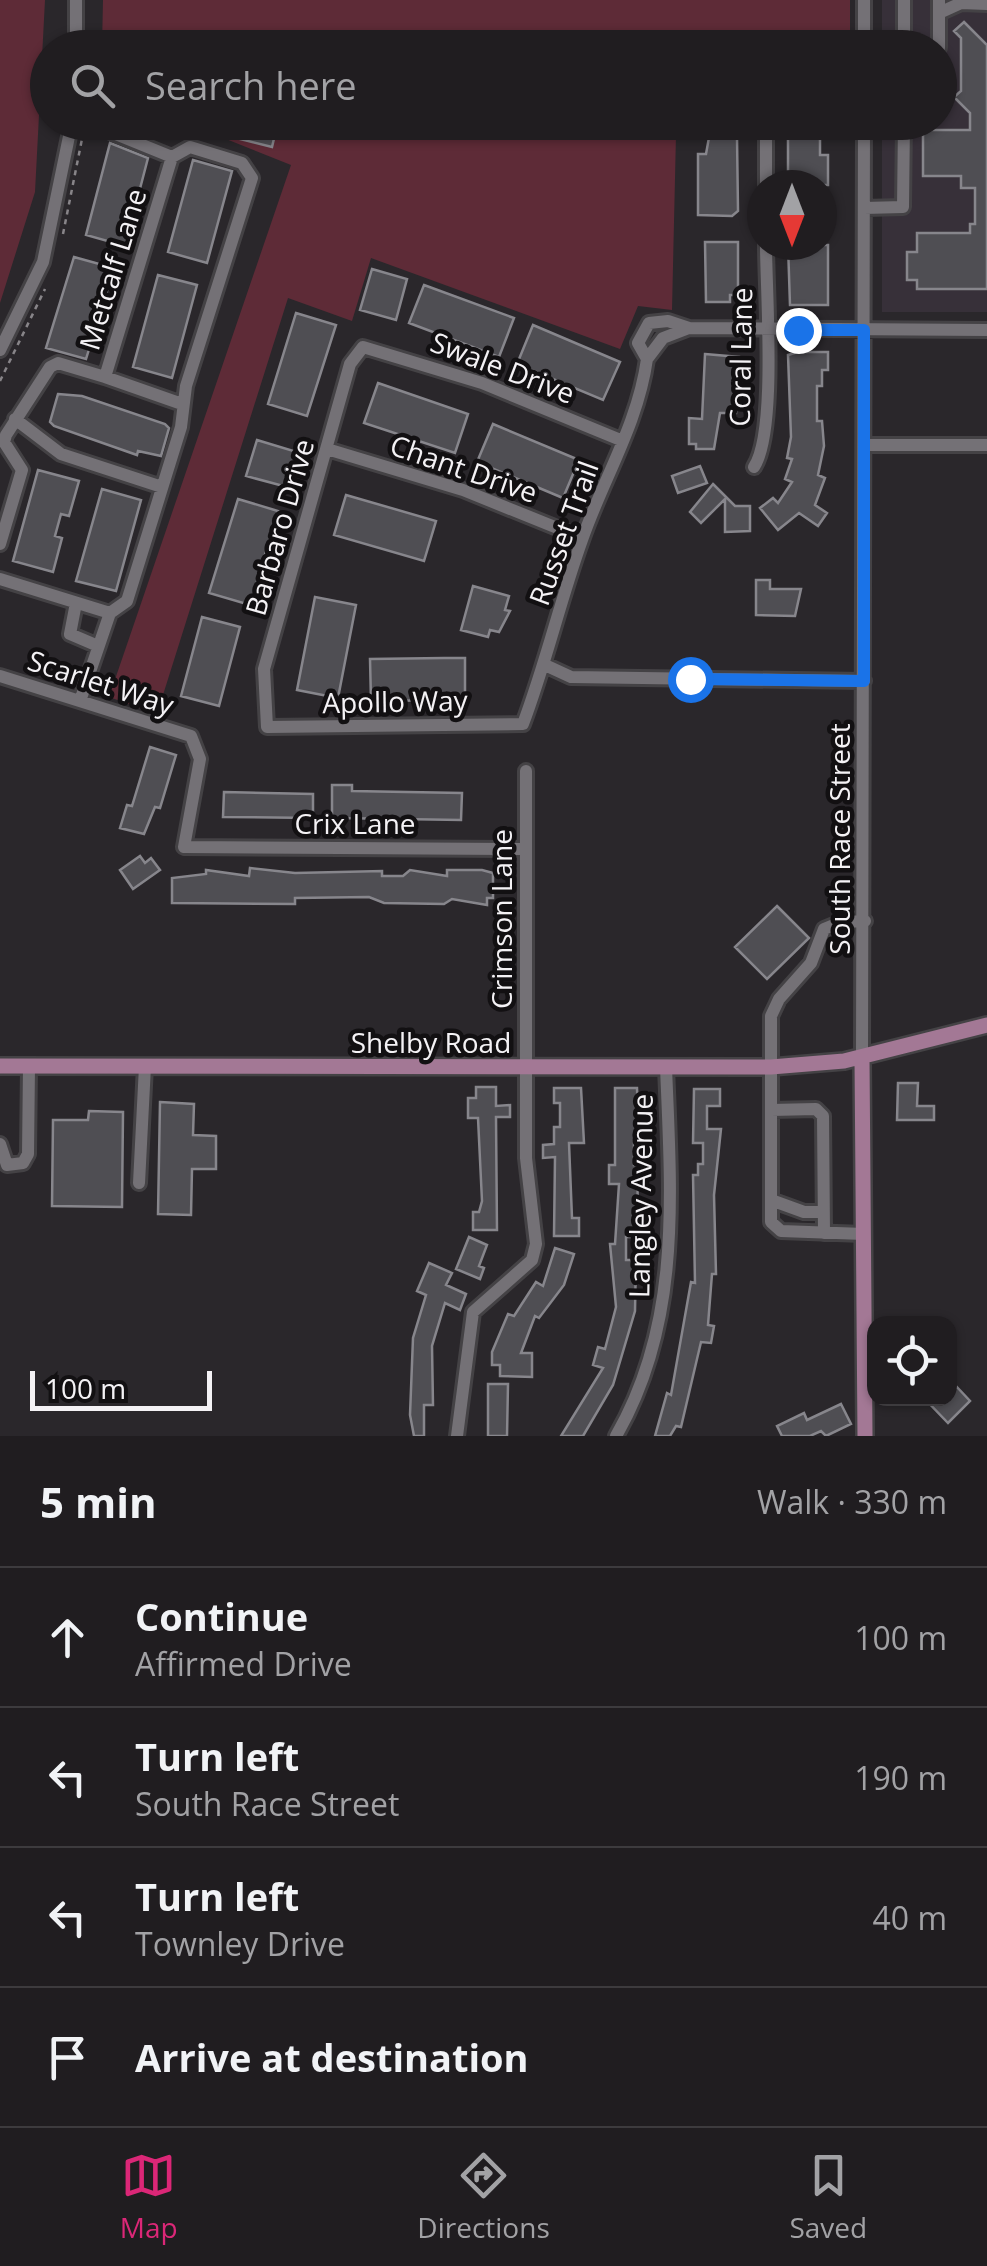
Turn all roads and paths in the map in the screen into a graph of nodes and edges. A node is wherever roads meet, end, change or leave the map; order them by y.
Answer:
1 (76, 0) edge
2 (864, 0) edge
3 (904, 0) edge
4 (987, 4) edge
5 (939, 6) edge
6 (76, 30) edge
7 (864, 30) edge
8 (904, 30) edge
9 (68, 140) edge
10 (130, 140) edge
11 (766, 140) edge
12 (864, 140) edge
13 (904, 140) edge
14 (172, 157) junction
15 (766, 170) edge
16 (864, 208) junction
17 (766, 260) edge
18 (689, 328) junction
19 (766, 330) junction
20 (864, 330) junction
21 (987, 330) edge
22 (363, 347) joint
23 (0, 350) edge
24 (647, 359) junction
25 (105, 377) junction
26 (182, 404) junction
27 (15, 419) junction
28 (623, 441) junction
29 (864, 445) junction
30 (987, 445) edge
31 (327, 448) junction
32 (754, 467) dead end
33 (162, 487) junction
34 (582, 538) junction
35 (0, 544) edge
36 (0, 580) edge
37 (76, 603) junction
38 (110, 613) junction
39 (98, 646) junction
40 (545, 665) junction
41 (0, 676) edge
42 (864, 681) junction
43 (80, 702) junction
44 (524, 724) joint
45 (267, 727) joint
46 (526, 770) dead end
47 (184, 848) joint
48 (526, 849) junction
49 (865, 921) junction
50 (987, 1025) edge
51 (862, 1058) junction
52 (0, 1066) edge
53 (29, 1066) junction
54 (145, 1066) junction
55 (525, 1067) junction
56 (666, 1067) junction
57 (771, 1067) junction
58 (771, 1110) junction
59 (0, 1144) edge
60 (139, 1184) dead end
61 (771, 1200) junction
62 (824, 1212) junction
63 (824, 1232) junction
64 (864, 1234) junction
65 (457, 1436) edge
66 (616, 1436) edge
67 (865, 1436) edge

1 - 6 street
2 - 7 street
3 - 8 street
4 - 5 street
9 - 23 street
10 - 14 street
11 - 15 street
12 - 16 street, South Race Street
13 - 16 street
14 - 25 street, Metcalf Lane
14 - 26 street
16 - 20 street, South Race Street
17 - 19 street, Coral Lane
18 - 19 street
18 - 24 street
18 - 24 street, Russet Trail
19 - 20 street
19 - 32 street, Coral Lane
20 - 21 street
20 - 29 street, South Race Street
22 - 28 street, Swale Drive
22 - 31 street, Barbaro Drive
24 - 28 street, Russet Trail
25 - 26 street
25 - 27 street, Metcalf Lane
26 - 33 street
27 - 33 street
27 - 35 street
28 - 34 street, Russet Trail
29 - 30 street
29 - 42 street, South Race Street
31 - 34 street, Chant Drive
31 - 45 street, Barbaro Drive
33 - 38 street
34 - 40 street, Russet Trail
36 - 37 street
37 - 38 street
37 - 39 street
38 - 39 street
39 - 43 street
40 - 42 street
40 - 44 street, Russet Trail
41 - 43 street, Scarlet Way
42 - 49 street, South Race Street
43 - 47 street, Scarlet Way
44 - 45 street, Apollo Way
46 - 48 street, Crimson Lane
47 - 48 street, Crix Lane
48 - 55 street, Crimson Lane
49 - 51 street, South Race Street
49 - 57 street
50 - 51 main road, Shelby Road
51 - 57 main road, Shelby Road
51 - 64 main road, South Race Street
52 - 53 main road, Shelby Road
53 - 54 main road, Shelby Road
53 - 59 street
54 - 55 main road, Shelby Road
54 - 60 street
55 - 56 main road, Shelby Road
55 - 65 street, Crimson Lane
56 - 57 main road, Shelby Road
56 - 66 street, Langley Avenue
57 - 58 street
58 - 61 street
58 - 62 street
61 - 62 street
61 - 63 street
62 - 63 street
63 - 64 street
64 - 67 main road, South Race Street

